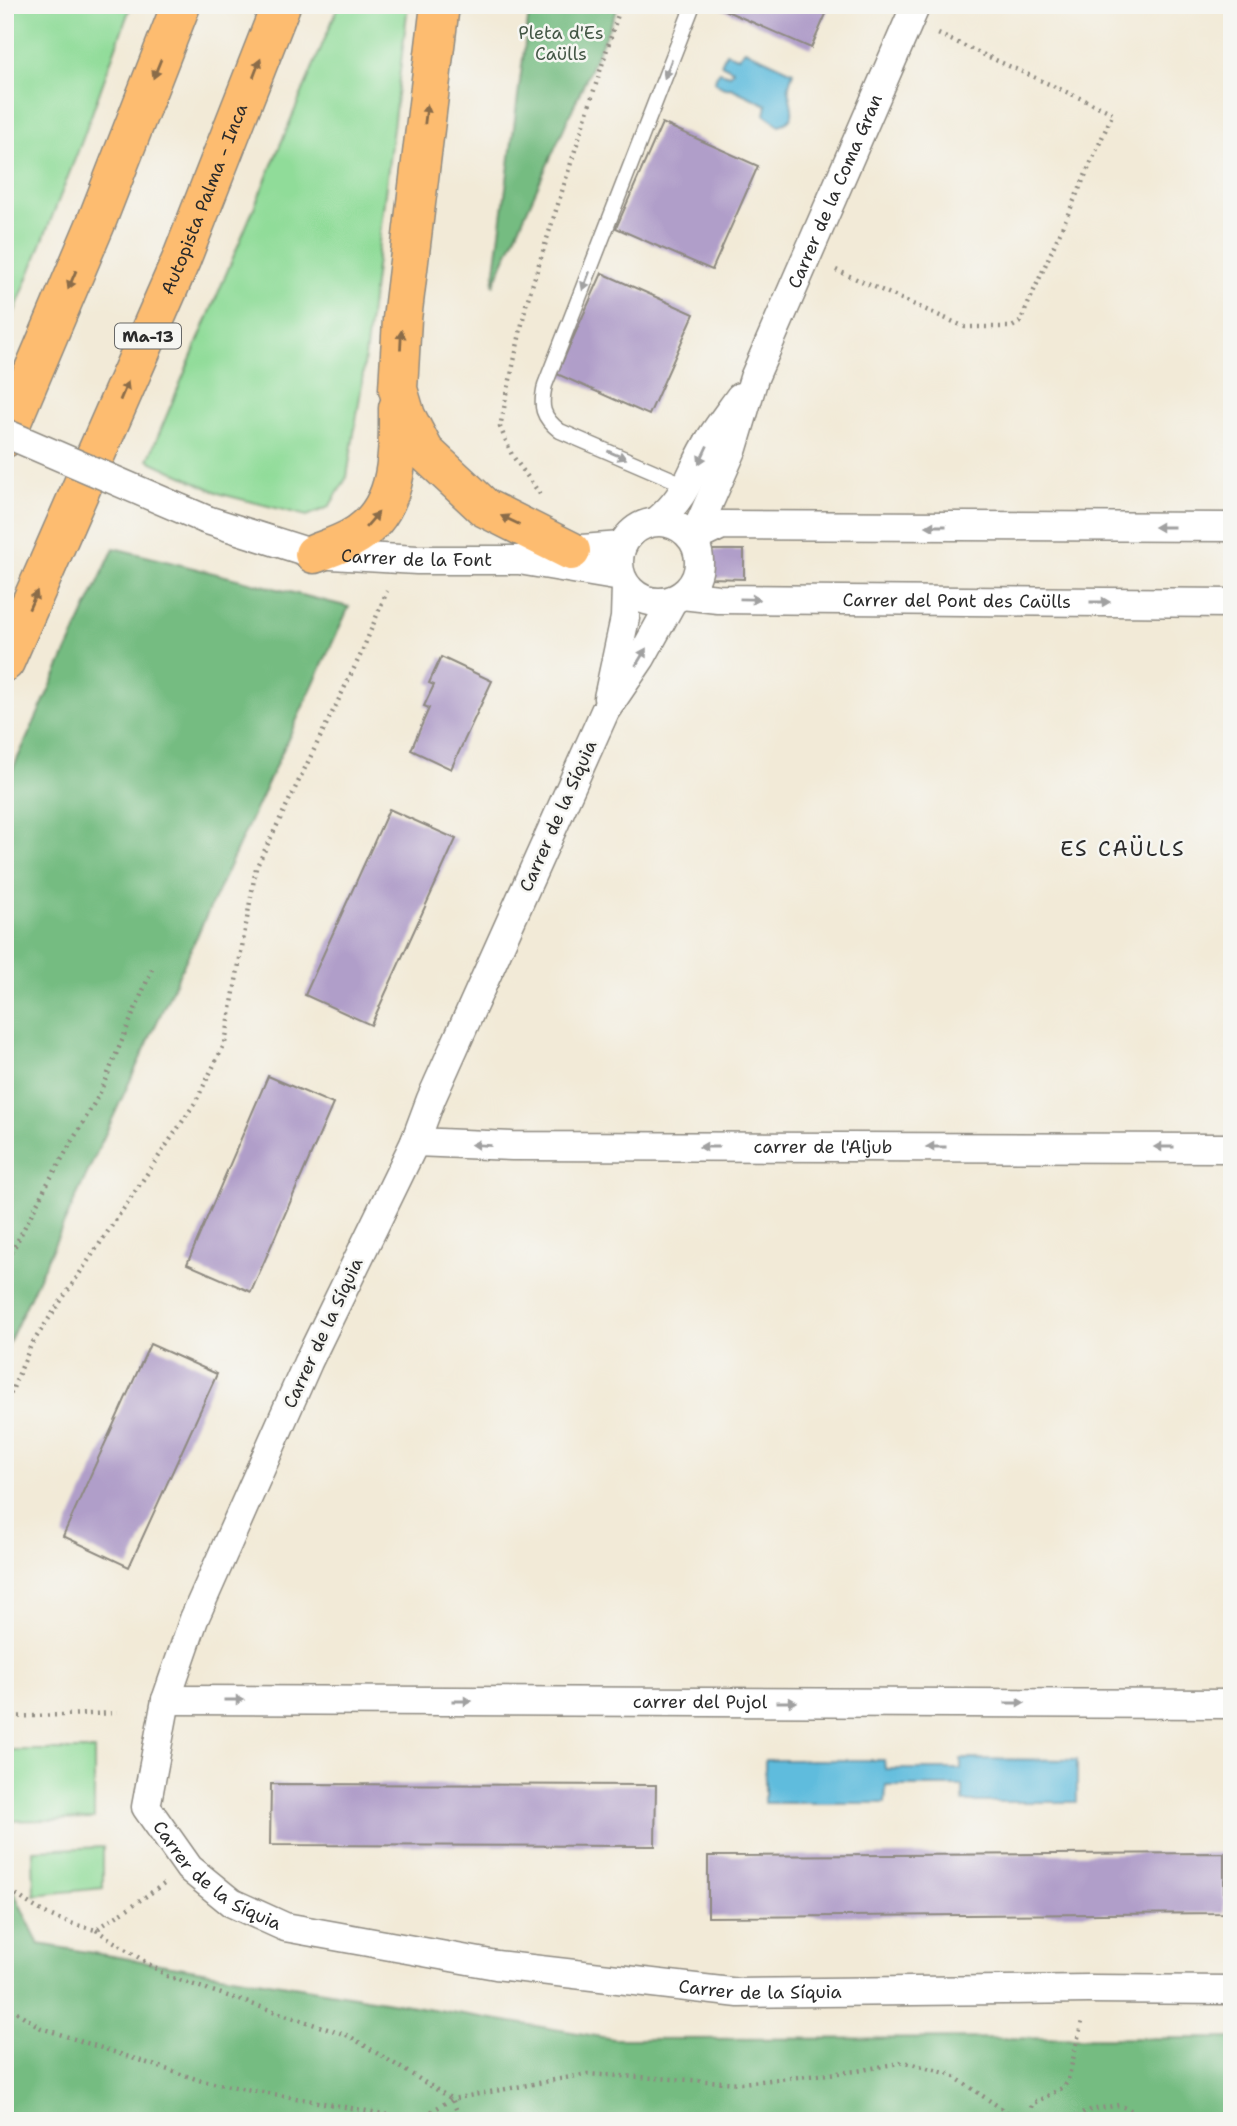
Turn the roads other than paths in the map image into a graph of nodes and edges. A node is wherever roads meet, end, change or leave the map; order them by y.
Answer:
1 (181, 5) edge
2 (281, 5) edge
3 (440, 5) edge
4 (693, 5) edge
5 (916, 5) edge
6 (754, 378) junction
7 (398, 389) junction
8 (5, 433) edge
9 (5, 438) edge
10 (688, 486) junction
11 (657, 521) junction
12 (1232, 527) edge
13 (693, 539) junction
14 (621, 547) junction
15 (570, 551) junction
16 (314, 554) junction
17 (519, 560) junction
18 (624, 582) junction
19 (677, 597) junction
20 (1232, 603) edge
21 (5, 662) edge
22 (605, 711) junction
23 (415, 1142) junction
24 (1232, 1148) edge
25 (166, 1700) junction
26 (1232, 1704) edge
27 (1232, 1990) edge

1 -> 9 highway
21 -> 2 highway, Autopista Palma - Inca / Ma-13
7 -> 3 highway
4 -> 10 lane
5 - 6 street, Carrer de la Coma Gran
6 -> 10 street, Carrer de la Coma Gran
6 - 13 street, Carrer de la Coma Gran
15 -> 7 highway
16 -> 7 highway
8 - 16 street, Carrer de la Font, bridge
10 - 11 street, Carrer de la Coma Gran
11 - 13 street
11 - 14 street
12 -> 13 street
13 - 19 street
14 - 15 street, Carrer de la Font
14 - 18 street
15 - 17 street, Carrer de la Font
16 - 17 street, Carrer de la Font
17 - 18 street, Carrer de la Font
18 - 19 street
18 - 22 street, Carrer de la Síquia
19 -> 20 street, Carrer del Pont des Caülls
22 -> 19 street, Carrer de la Síquia
22 - 23 street, Carrer de la Síquia
24 -> 23 street, carrer de l'Aljub
23 - 25 street, Carrer de la Síquia
25 -> 26 street, carrer del Pujol
25 - 27 street, Carrer de la Síquia

